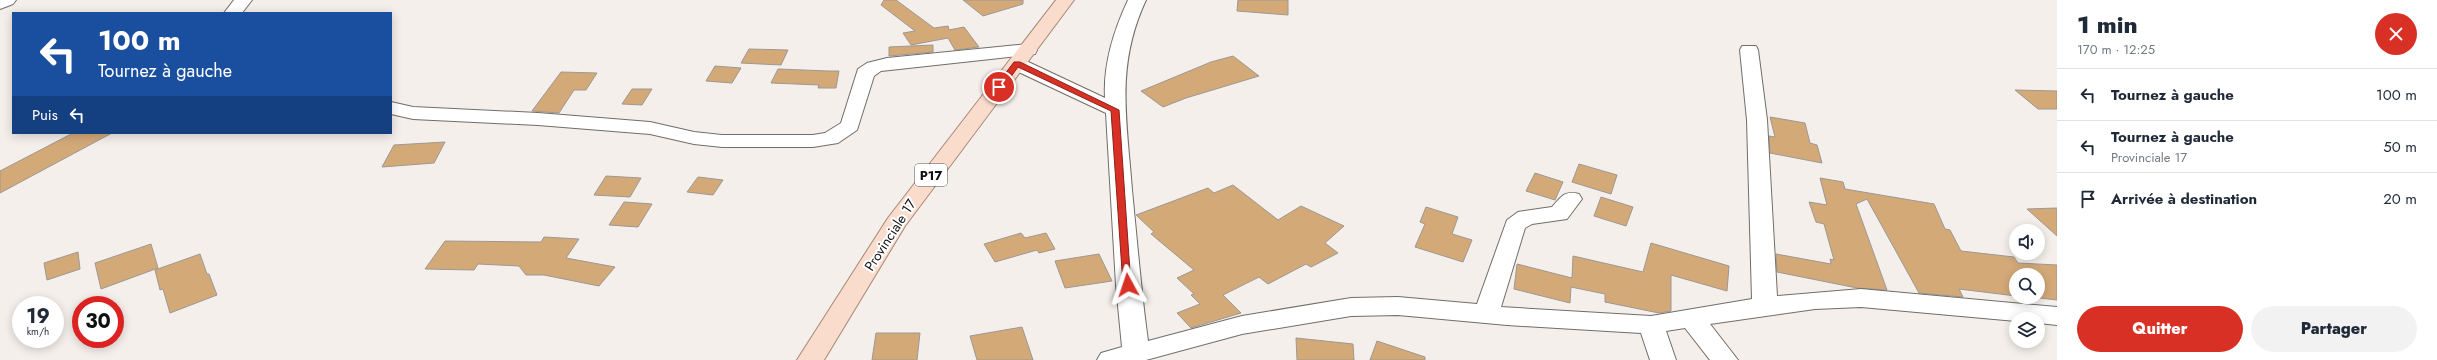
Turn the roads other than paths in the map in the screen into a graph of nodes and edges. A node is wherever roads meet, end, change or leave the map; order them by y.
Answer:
1 (7, 0) edge
2 (243, 0) edge
3 (1065, 0) edge
4 (1137, 0) edge
5 (0, 4) edge
6 (234, 12) edge
7 (1749, 50) dead end
8 (1022, 57) junction
9 (392, 108) edge
10 (1115, 110) junction
11 (1571, 199) dead end
12 (1764, 306) junction
13 (1486, 314) junction
14 (2057, 316) edge
15 (1691, 318) junction
16 (1651, 325) junction
17 (1136, 353) junction
18 (810, 360) edge
19 (1110, 360) edge
20 (1663, 360) edge
21 (1725, 360) edge

1 - 5 street
2 - 6 street
3 - 8 main road, Provinciale 17 / P17
4 - 10 street
7 - 12 street
8 - 9 street
8 - 10 street
8 - 18 main road, Provinciale 17 / P17
10 - 17 street
11 - 13 street
12 - 14 street
12 - 15 street
13 - 16 street
13 - 17 street
15 - 16 street
15 - 21 street
16 - 20 street
17 - 19 street

